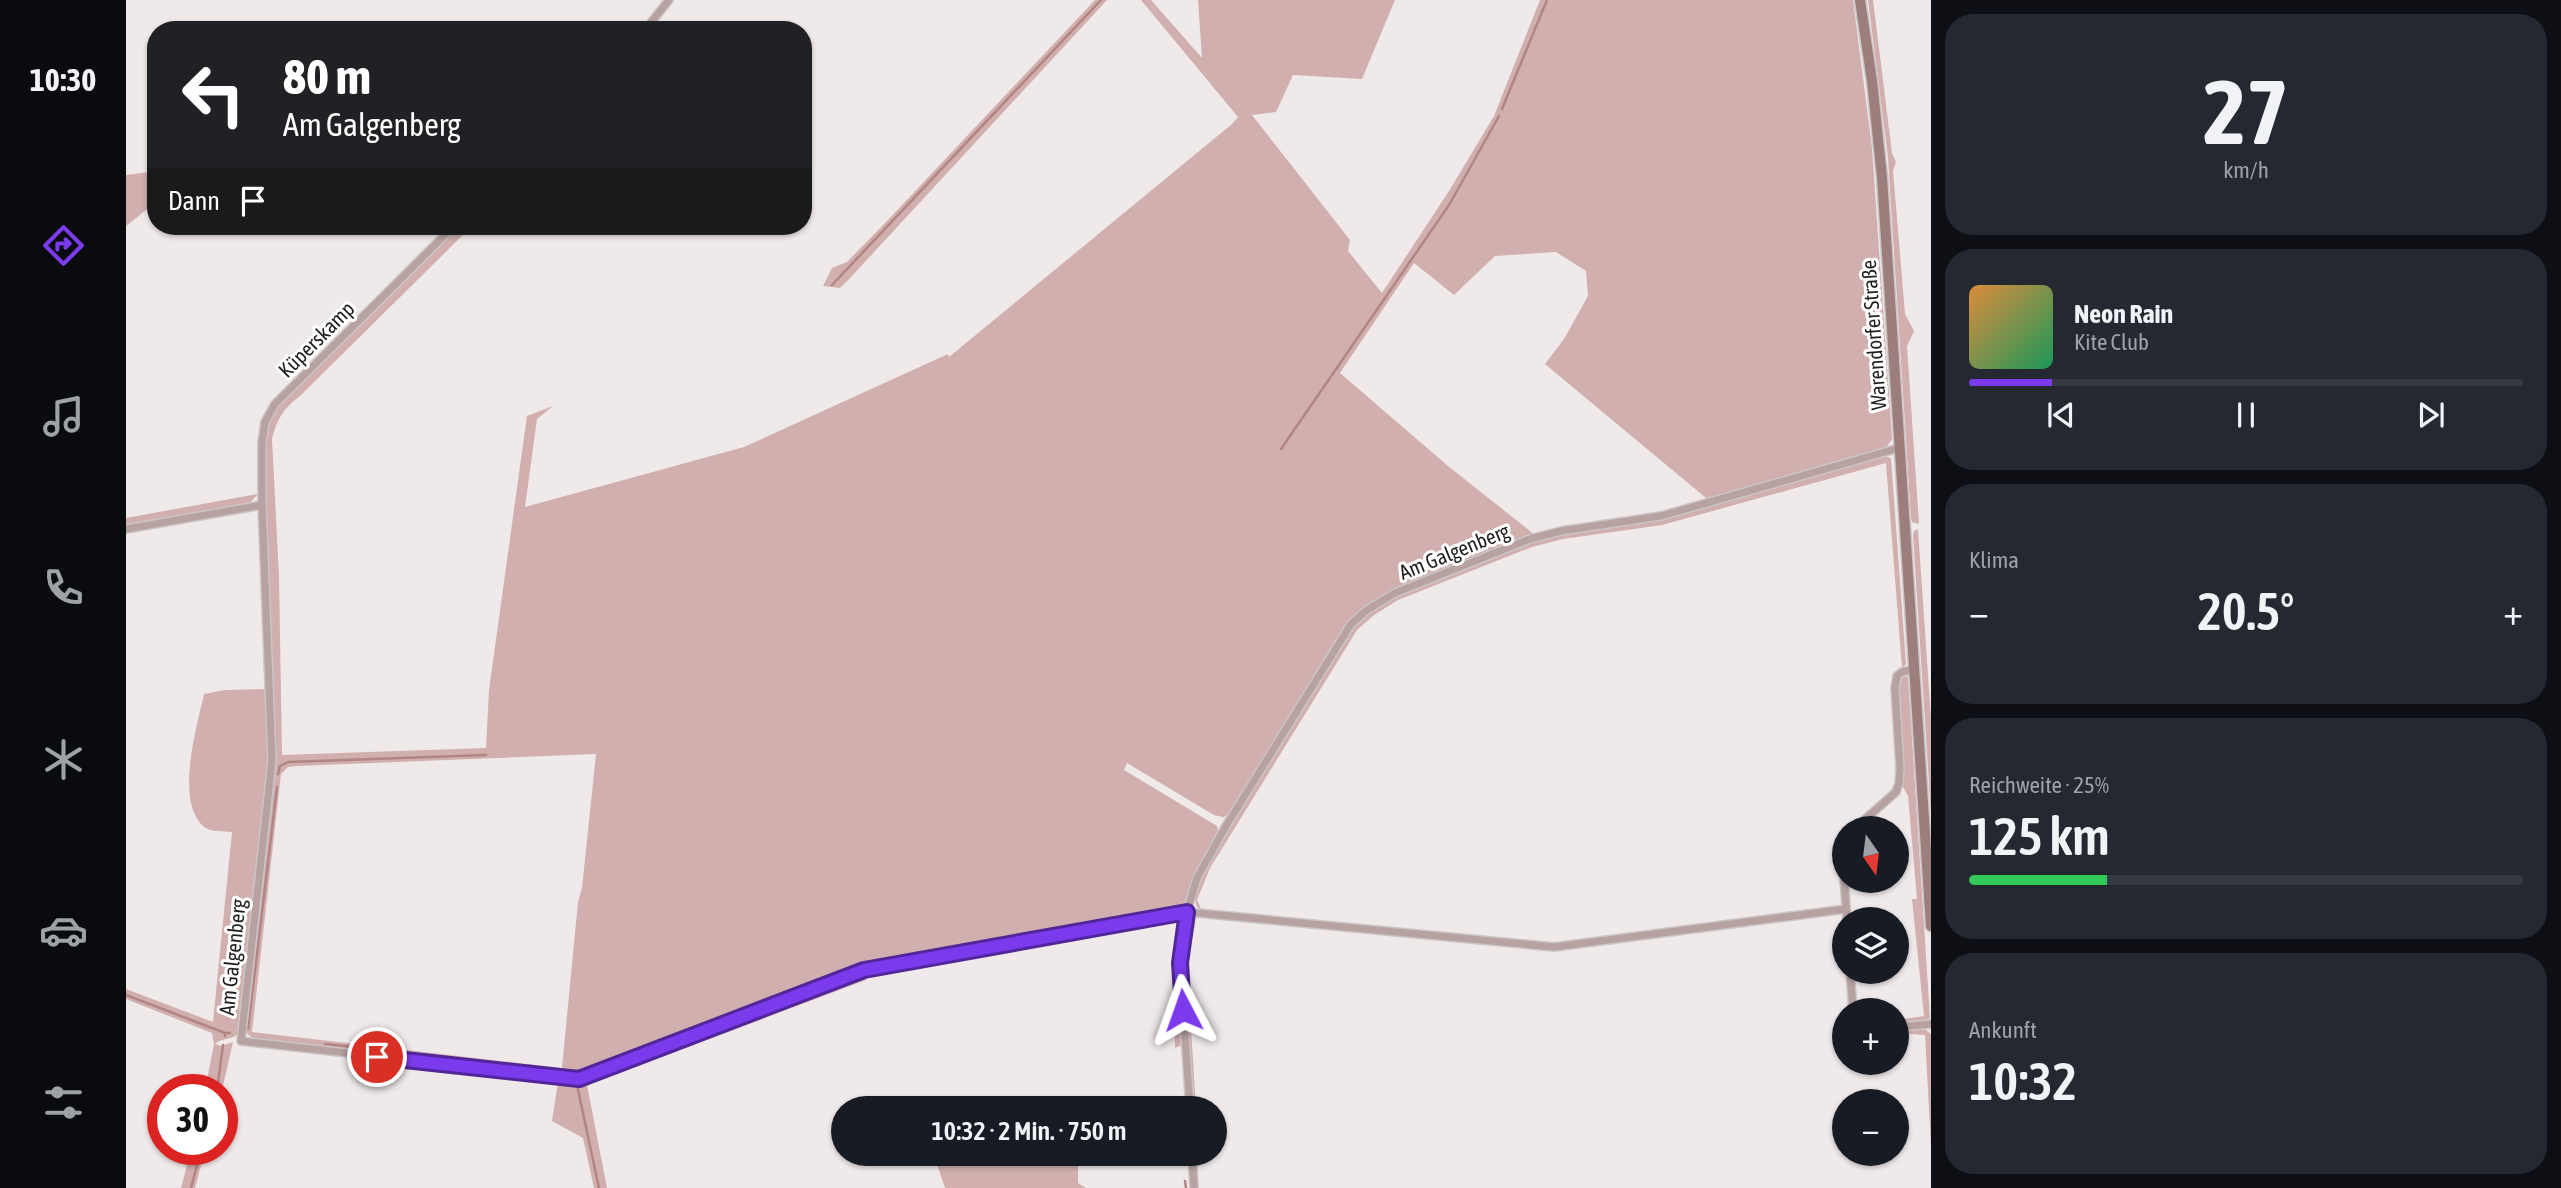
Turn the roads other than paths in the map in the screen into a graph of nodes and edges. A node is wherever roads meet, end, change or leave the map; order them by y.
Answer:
1 (669, 0) edge
2 (1860, 0) edge
3 (652, 21) edge
4 (445, 235) edge
5 (1899, 448) junction
6 (262, 505) junction
7 (126, 529) edge
8 (1914, 669) junction
9 (1869, 816) edge
10 (1832, 911) edge
11 (1187, 912) junction
12 (1931, 926) edge
13 (1931, 1024) edge
14 (1909, 1026) edge
15 (1188, 1096) edge
16 (1193, 1166) edge
17 (1194, 1188) edge

1 - 3 street
2 - 5 main road, Warendorfer Straße
4 - 6 street, Küperskamp
5 - 8 main road, Warendorfer Straße
5 - 11 street, Am Galgenberg
6 - 7 street
6 - 11 street, Am Galgenberg
8 - 9 street
8 - 12 main road, Warendorfer Straße
10 - 11 street, Am Galgenberg
11 - 15 street, Am Galgenberg
13 - 14 street
16 - 17 street

